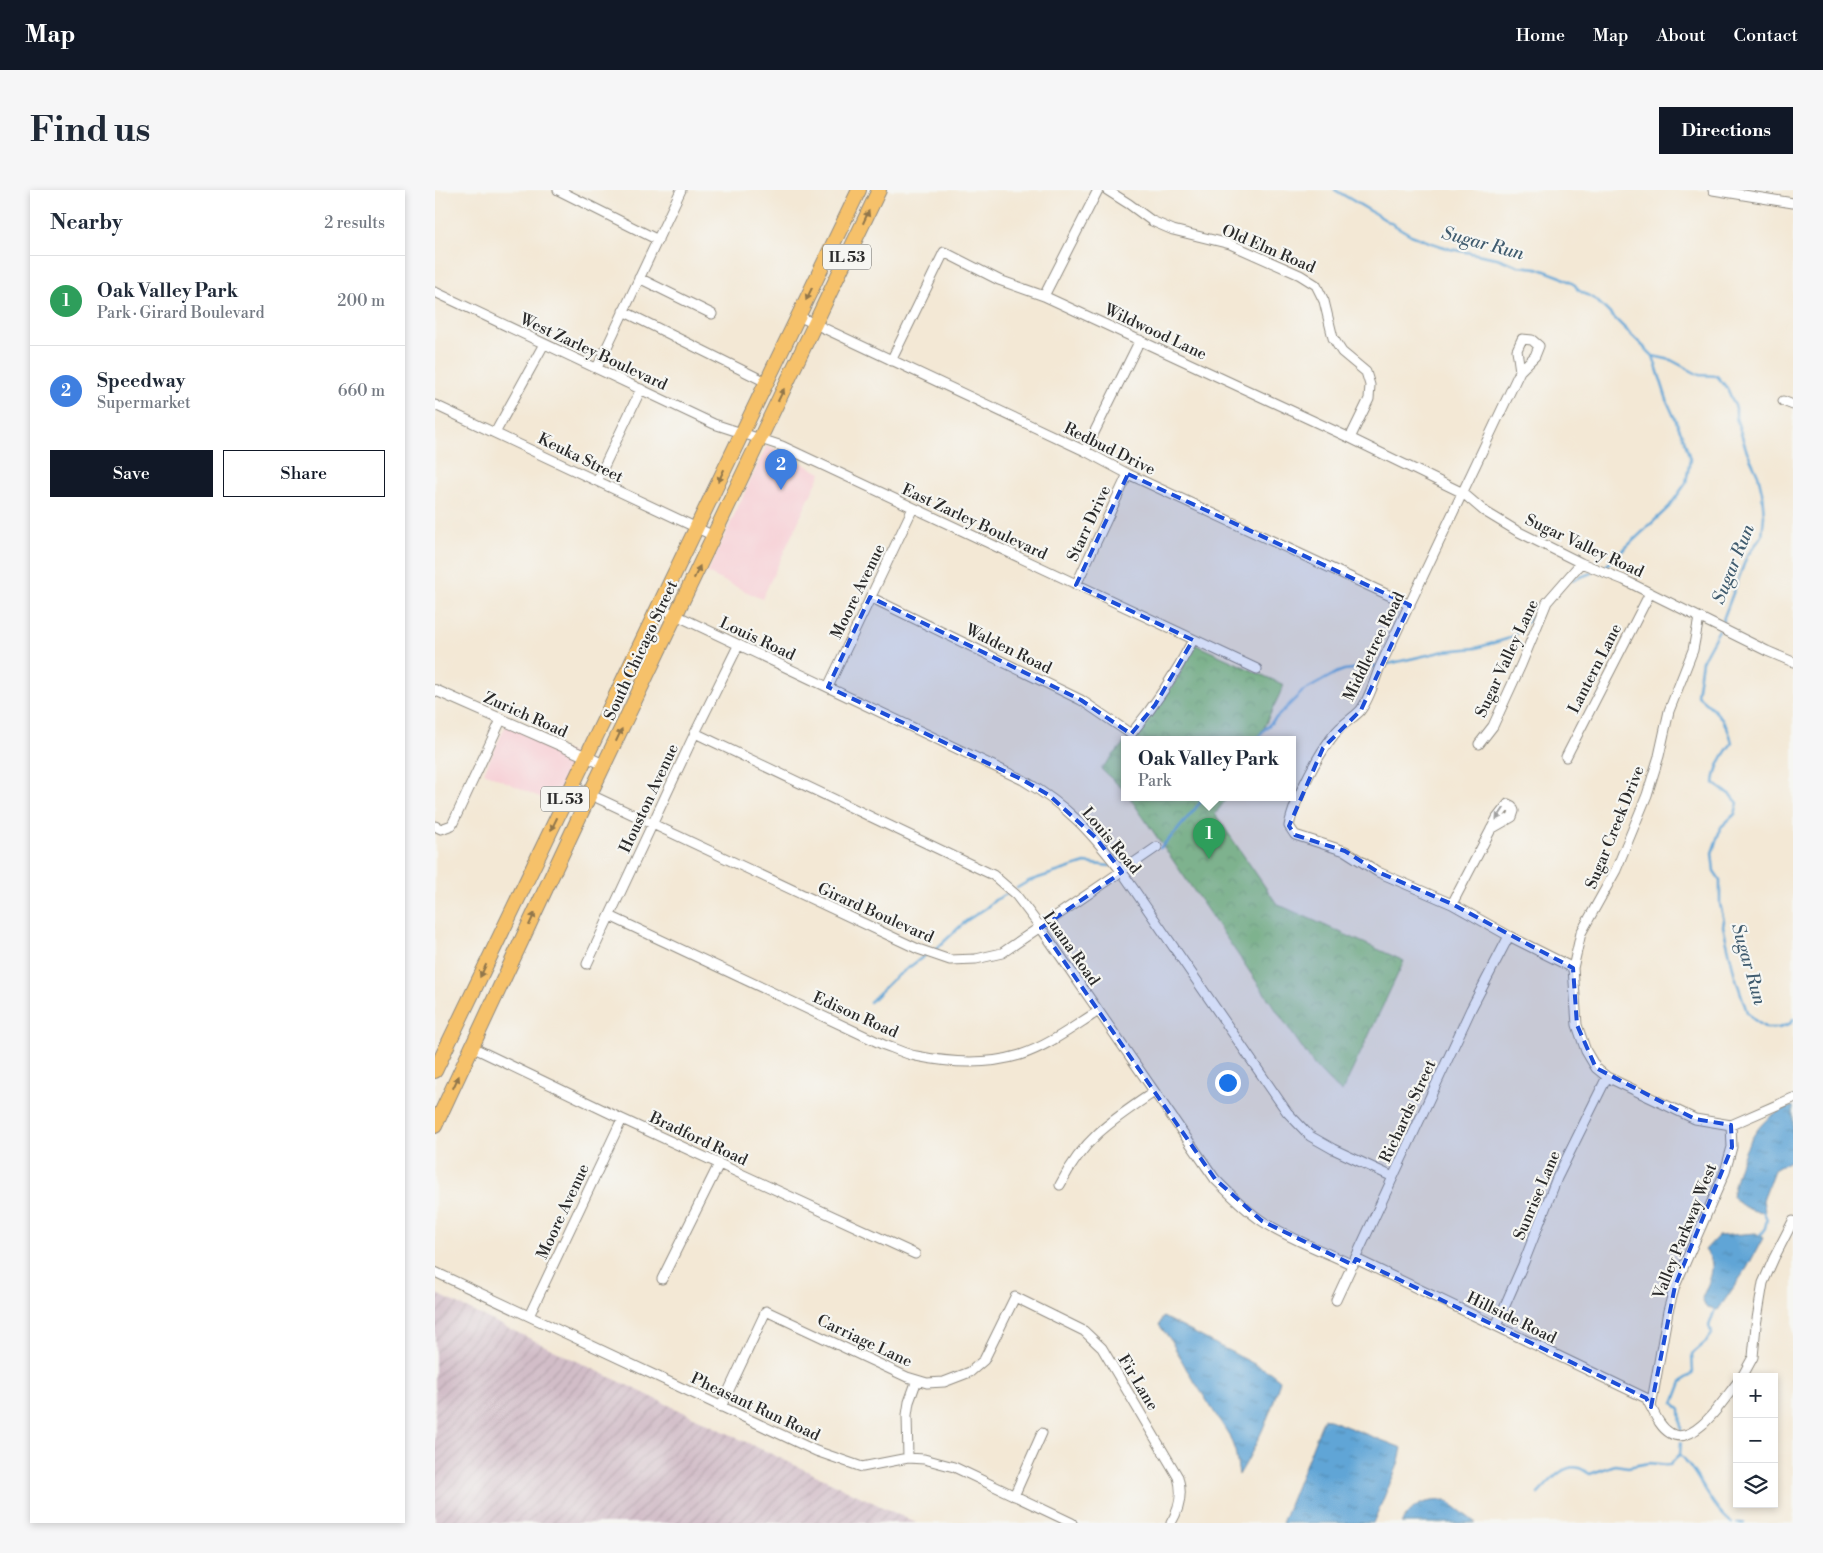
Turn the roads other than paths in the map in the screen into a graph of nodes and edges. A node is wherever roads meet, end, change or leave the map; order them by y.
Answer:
1 (558, 190) edge
2 (681, 190) edge
3 (859, 190) edge
4 (879, 190) edge
5 (1097, 190) edge
6 (1107, 190) edge
7 (1713, 190) edge
8 (1793, 203) edge
9 (658, 240) junction
10 (639, 278) junction
11 (435, 293) edge
12 (1044, 296) junction
13 (623, 311) junction
14 (712, 314) dead end
15 (798, 316) junction
16 (815, 324) junction
17 (1140, 340) junction
18 (544, 344) junction
19 (891, 361) junction
20 (597, 368) junction
21 (1520, 371) dead end
22 (767, 382) junction
23 (641, 389) junction
24 (1783, 401) dead end
25 (435, 405) edge
26 (1793, 406) edge
27 (742, 432) junction
28 (495, 433) junction
29 (759, 438) junction
30 (1350, 438) junction
31 (1085, 452) junction
32 (1128, 474) junction
33 (597, 482) junction
34 (1463, 493) junction
35 (913, 508) junction
36 (697, 528) junction
37 (713, 536) junction
38 (1581, 563) junction
39 (1075, 585) junction
40 (1650, 593) junction
41 (870, 598) junction
42 (1410, 605) junction
43 (659, 607) junction
44 (676, 616) junction
45 (1703, 620) junction
46 (1193, 640) junction
47 (738, 646) junction
48 (1793, 662) edge
49 (1257, 669) dead end
50 (828, 687) junction
51 (435, 690) edge
52 (501, 720) junction
53 (695, 733) junction
54 (1479, 744) dead end
55 (586, 757) junction
56 (1567, 757) dead end
57 (605, 765) junction
58 (572, 786) junction
59 (590, 794) junction
60 (652, 824) junction
61 (435, 826) edge
62 (1491, 830) dead end
63 (1157, 847) dead end
64 (1122, 872) junction
65 (1452, 904) junction
66 (609, 916) junction
67 (1041, 928) junction
68 (1509, 936) junction
69 (587, 964) dead end
70 (1573, 968) junction
71 (1097, 1012) junction
72 (472, 1047) junction
73 (435, 1071) edge
74 (1607, 1077) junction
75 (1154, 1092) junction
76 (1793, 1098) edge
77 (622, 1119) junction
78 (435, 1126) edge
79 (1731, 1126) junction
80 (719, 1164) junction
81 (1393, 1177) junction
82 (1059, 1185) dead end
83 (1793, 1221) edge
84 (915, 1254) dead end
85 (1354, 1262) junction
86 (435, 1272) edge
87 (662, 1279) dead end
88 (1015, 1297) joint
89 (1336, 1300) dead end
90 (529, 1316) junction
91 (1496, 1326) junction
92 (1744, 1373) edge
93 (917, 1380) junction
94 (1733, 1388) edge
95 (1651, 1406) junction
96 (721, 1407) junction
97 (1043, 1433) dead end
98 (907, 1458) junction
99 (1014, 1496) junction
100 (1072, 1523) edge
101 (1171, 1523) edge

1 - 9 street
2 - 9 street
3 -> 15 main road, South Chicago Street / IL 53
16 -> 4 main road, South Chicago Street / IL 53
5 - 12 street
6 - 30 street, Old Elm Road
7 - 8 street
9 - 10 street
10 - 13 street
10 - 14 street
11 - 18 street, West Zarley Boulevard
12 - 17 street, Wildwood Lane
12 - 19 street, Wildwood Lane
13 - 20 street
13 - 22 street
15 - 16 street, Redbud Drive
15 - 22 main road, South Chicago Street / IL 53
16 - 19 street, Redbud Drive
29 -> 16 main road, South Chicago Street / IL 53
17 - 30 street, Wildwood Lane
17 - 31 street
18 - 20 street, West Zarley Boulevard
18 - 28 street
19 - 31 street, Redbud Drive
20 - 23 street, West Zarley Boulevard
21 - 34 street, Middletree Road
22 - 27 main road, South Chicago Street / IL 53
23 - 27 street, West Zarley Boulevard
23 - 33 street
24 - 26 street
25 - 28 street, Keuka Street
27 - 29 street, East Zarley Boulevard
27 -> 36 main road, South Chicago Street / IL 53
28 - 33 street, Keuka Street
29 - 35 street, East Zarley Boulevard
29 - 37 main road, South Chicago Street / IL 53
30 - 34 street, Wildwood Lane
31 - 32 street, Redbud Drive
32 - 39 street, Starr Drive
32 - 42 street, Redbud Drive
33 - 36 street, Keuka Street
34 - 38 street, Sugar Valley Road
34 - 42 street, Middletree Road
35 - 39 street, East Zarley Boulevard
35 - 41 street, Moore Avenue
36 - 37 street, Keuka Street
36 - 43 main road, South Chicago Street / IL 53
44 -> 37 main road, South Chicago Street / IL 53
38 - 40 street, Sugar Valley Road
38 - 54 street, Sugar Valley Lane
39 - 46 street, East Zarley Boulevard
40 - 45 street, Sugar Valley Road
40 - 56 street, Lantern Lane
41 - 46 street, Walden Road
41 - 50 street, Moore Avenue
42 - 65 street, Middletree Road
43 - 44 street, Louis Road
43 - 55 main road, South Chicago Street / IL 53
44 - 47 street, Louis Road
57 -> 44 main road, South Chicago Street / IL 53
45 - 48 street, Sugar Valley Road
45 - 70 street, Sugar Creek Drive
46 - 49 street, East Zarley Boulevard
47 - 50 street, Louis Road
47 - 53 street, Houston Avenue
50 - 64 street, Louis Road
51 - 52 street, Zurich Road
52 - 55 street, Zurich Road
52 - 61 street
53 - 60 street, Houston Avenue
53 - 67 street, Luana Road
55 - 57 street, Zurich Road
55 - 58 main road, South Chicago Street / IL 53
57 - 59 main road, South Chicago Street / IL 53
58 - 59 street, Girard Boulevard
58 -> 73 main road, South Chicago Street / IL 53
59 - 60 street, Girard Boulevard
72 -> 59 main road, South Chicago Street / IL 53
60 - 66 street, Houston Avenue
60 - 67 street, Girard Boulevard
62 - 65 street
63 - 64 street, Girard Boulevard
64 - 67 street, Girard Boulevard
64 - 81 street, Louis Road
65 - 68 street, Middletree Road
66 - 69 street, Houston Avenue
66 - 71 street, Edison Road
67 - 71 street, Luana Road
68 - 70 street, Middletree Road
68 - 81 street, Richards Street
70 - 74 street, Sugar Creek Drive
71 - 75 street, Luana Road
72 - 77 street, Bradford Road
78 -> 72 main road, South Chicago Street / IL 53
74 - 79 street, Sugar Creek Drive
74 - 91 street, Sunrise Lane
75 - 82 street
75 - 85 street, Luana Road
76 - 79 street
77 - 80 street, Bradford Road
77 - 90 street, Moore Avenue
79 - 95 street, Valley Parkway West
80 - 84 street, Bradford Road
80 - 87 street
81 - 85 street, Richards Street
83 - 92 street
85 - 89 street, Richards Street
85 - 91 street, Hillside Road
86 - 90 street, Pheasant Run Road
88 - 93 street, Carriage Lane
88 - 101 street, Fir Lane
90 - 96 street, Pheasant Run Road
91 - 95 street, Hillside Road
93 - 96 street, Carriage Lane
93 - 98 street
94 - 95 street
96 - 98 street, Pheasant Run Road
97 - 99 street
98 - 99 street, Pheasant Run Road
99 - 100 street, Pheasant Run Road

